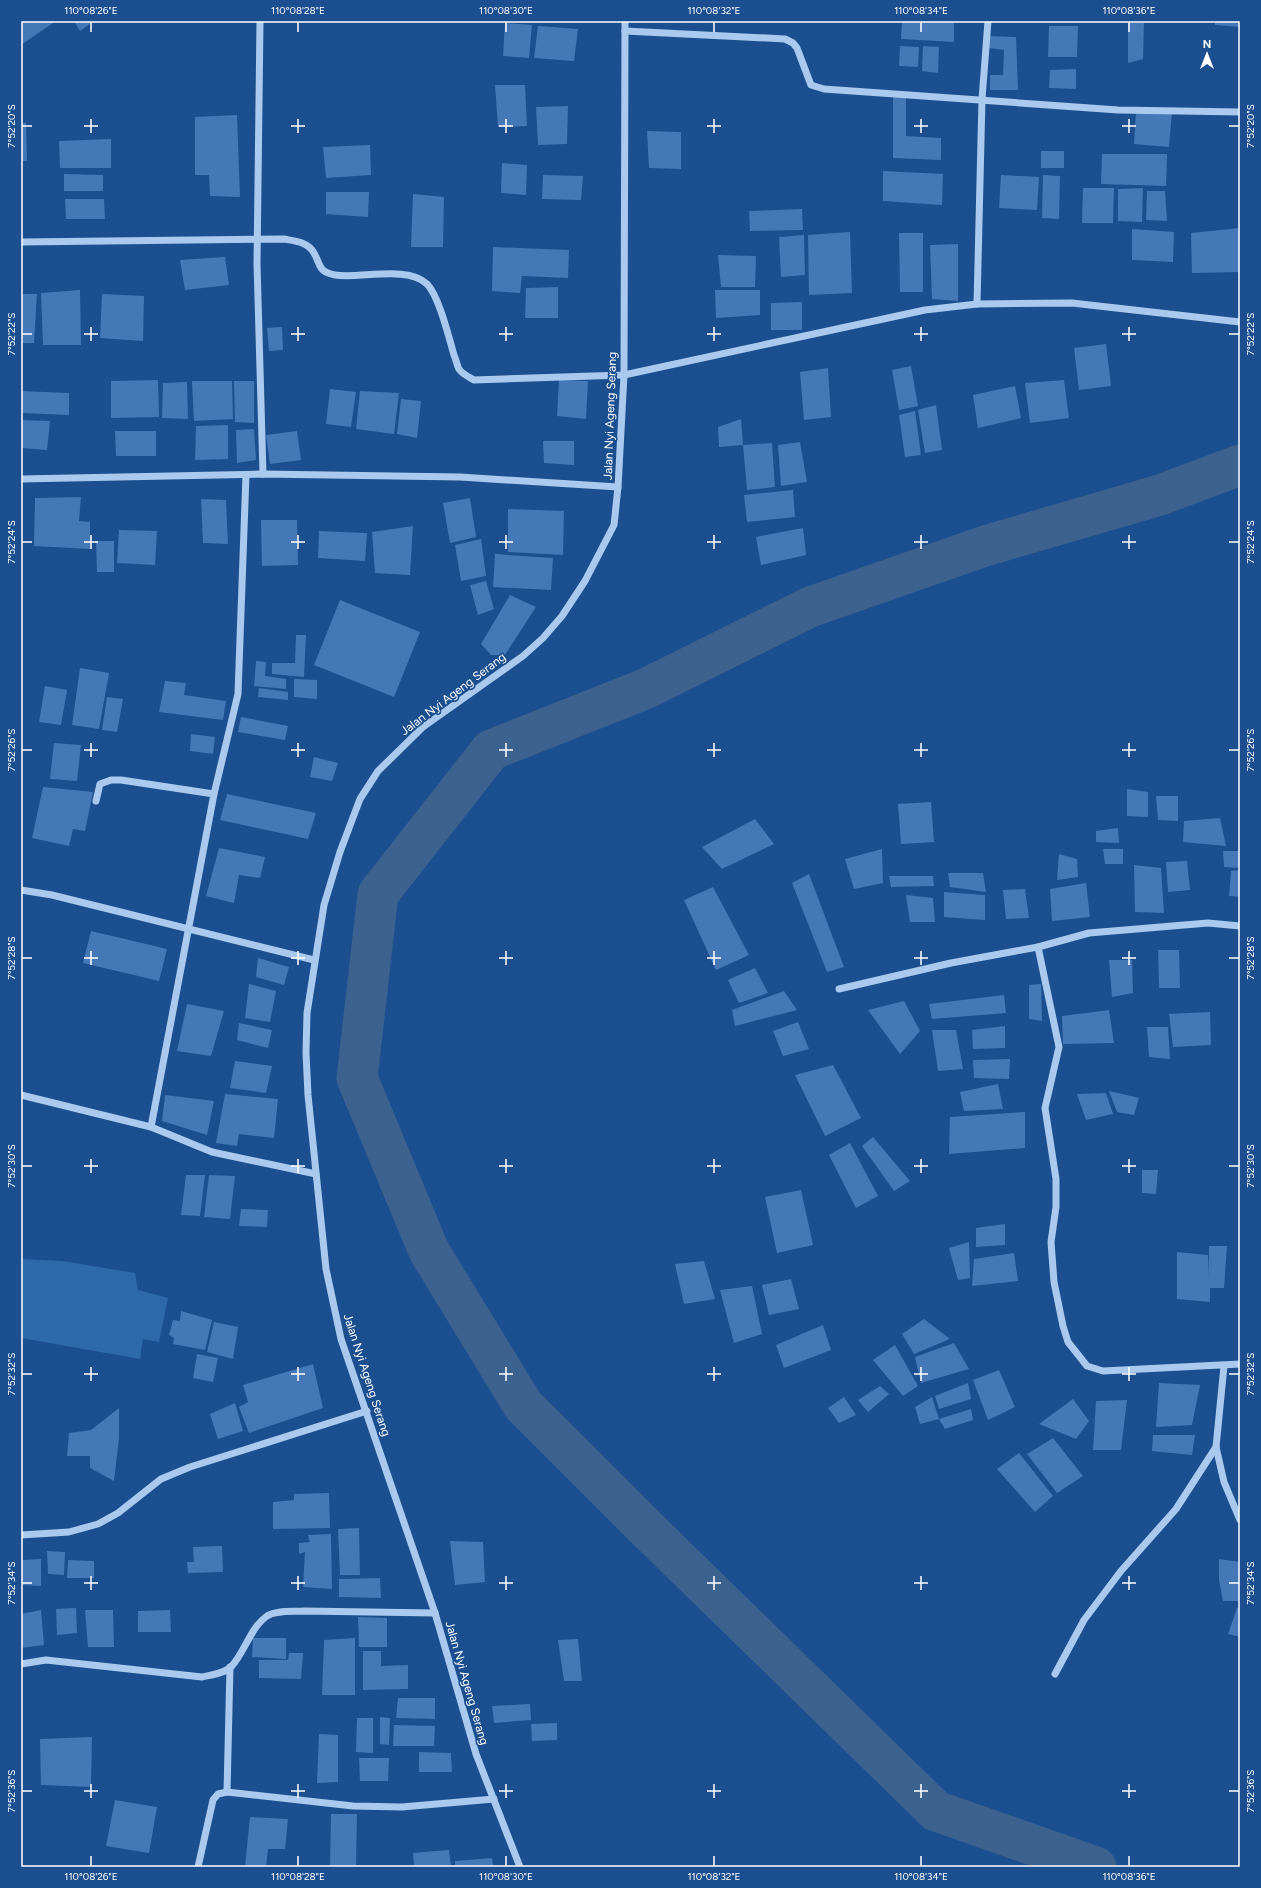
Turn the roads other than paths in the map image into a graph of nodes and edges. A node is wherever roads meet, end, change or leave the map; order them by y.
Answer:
1 (260, 21) edge
2 (625, 21) edge
3 (988, 21) edge
4 (624, 31) junction
5 (982, 99) junction
6 (1240, 112) edge
7 (258, 238) junction
8 (21, 242) edge
9 (977, 304) junction
10 (1240, 322) edge
11 (624, 375) junction
12 (263, 474) junction
13 (246, 475) junction
14 (21, 479) edge
15 (618, 487) junction
16 (214, 794) junction
17 (96, 801) dead end
18 (21, 890) edge
19 (1240, 926) edge
20 (187, 928) junction
21 (1038, 947) junction
22 (314, 960) junction
23 (839, 990) dead end
24 (21, 1095) edge
25 (151, 1127) junction
26 (316, 1174) junction
27 (1240, 1364) edge
28 (1224, 1366) junction
29 (367, 1411) junction
30 (1216, 1446) junction
31 (1240, 1520) edge
32 (21, 1535) edge
33 (435, 1613) junction
34 (21, 1664) edge
35 (230, 1667) junction
36 (1055, 1674) dead end
37 (227, 1792) junction
38 (494, 1800) junction
39 (198, 1867) edge
40 (520, 1867) edge

1 - 7 street
2 - 4 street, Jalan Nyi Ageng Serang
3 - 5 street
4 - 5 street
4 - 11 street, Jalan Nyi Ageng Serang
5 - 6 street
5 - 9 street
7 - 8 street
7 - 11 street
7 - 12 street
9 - 10 street
9 - 11 street
11 - 15 street, Jalan Nyi Ageng Serang
12 - 13 street
12 - 15 street
13 - 14 street
13 - 16 street
15 - 22 street, Jalan Nyi Ageng Serang
16 - 17 street
16 - 20 street
18 - 20 street
19 - 21 street
20 - 22 street
20 - 25 street
21 - 23 street
21 - 28 street
22 - 26 street, Jalan Nyi Ageng Serang
24 - 25 street
25 - 26 street
26 - 29 street, Jalan Nyi Ageng Serang
27 - 28 street
28 - 30 street
29 - 32 street
29 - 33 street, Jalan Nyi Ageng Serang
30 - 31 street
30 - 36 street
33 - 35 street
33 - 38 street, Jalan Nyi Ageng Serang
34 - 35 street
35 - 37 street
37 - 38 street
37 - 39 street
38 - 40 street, Jalan Nyi Ageng Serang

